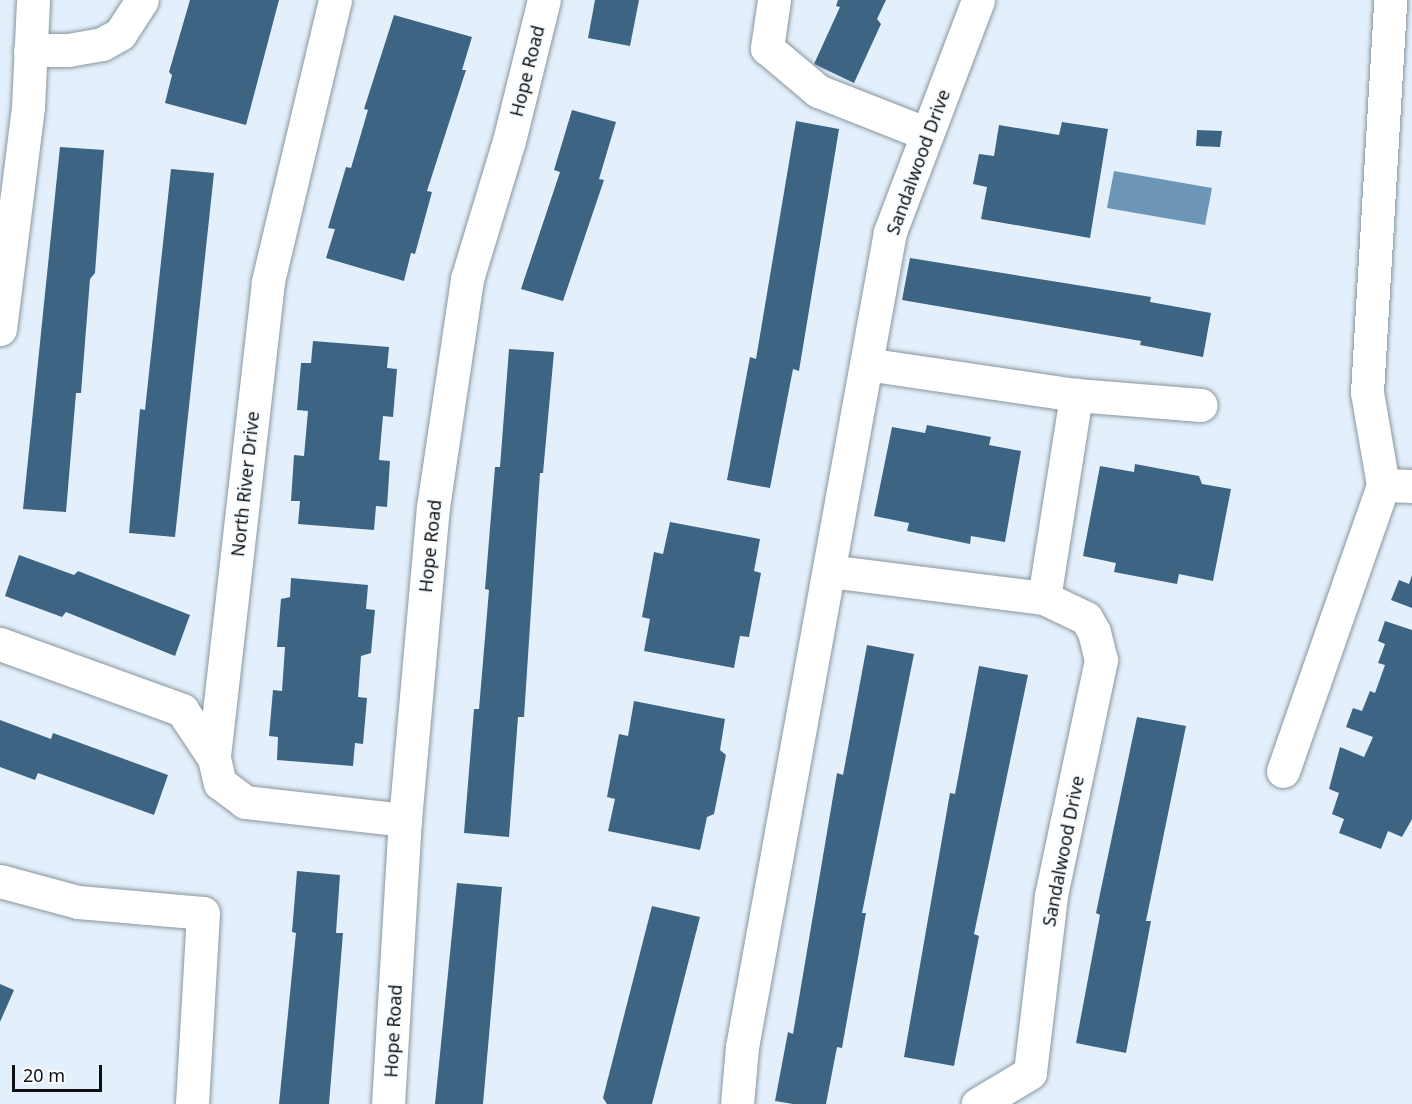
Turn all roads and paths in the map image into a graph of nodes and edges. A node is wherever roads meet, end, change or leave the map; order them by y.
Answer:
1 (33, 0) edge
2 (142, 0) edge
3 (335, 0) edge
4 (544, 0) edge
5 (774, 0) edge
6 (978, 0) edge
7 (1390, 0) edge
8 (30, 50) junction
9 (927, 134) junction
10 (0, 329) edge
11 (866, 364) junction
12 (1076, 395) junction
13 (1200, 405) dead end
14 (1398, 486) edge
15 (829, 571) junction
16 (1044, 598) junction
17 (0, 644) edge
18 (214, 758) junction
19 (1282, 771) dead end
20 (405, 820) junction
21 (0, 881) edge
22 (192, 1104) edge
23 (388, 1104) edge
24 (736, 1104) edge
25 (978, 1104) edge

1 - 8 street
2 - 8 street
3 - 18 street, North River Drive
4 - 20 street, Hope Road
5 - 9 street
6 - 9 street, Sandalwood Drive
7 - 14 street
8 - 10 street
9 - 11 street, Sandalwood Drive
11 - 12 street
11 - 15 street, Sandalwood Drive
12 - 13 street
12 - 16 street
14 - 19 street
15 - 16 street, Sandalwood Drive
15 - 24 street, Sandalwood Drive
16 - 25 street, Sandalwood Drive
17 - 18 street
18 - 20 street, North River Drive
20 - 23 street, Hope Road
21 - 22 street

